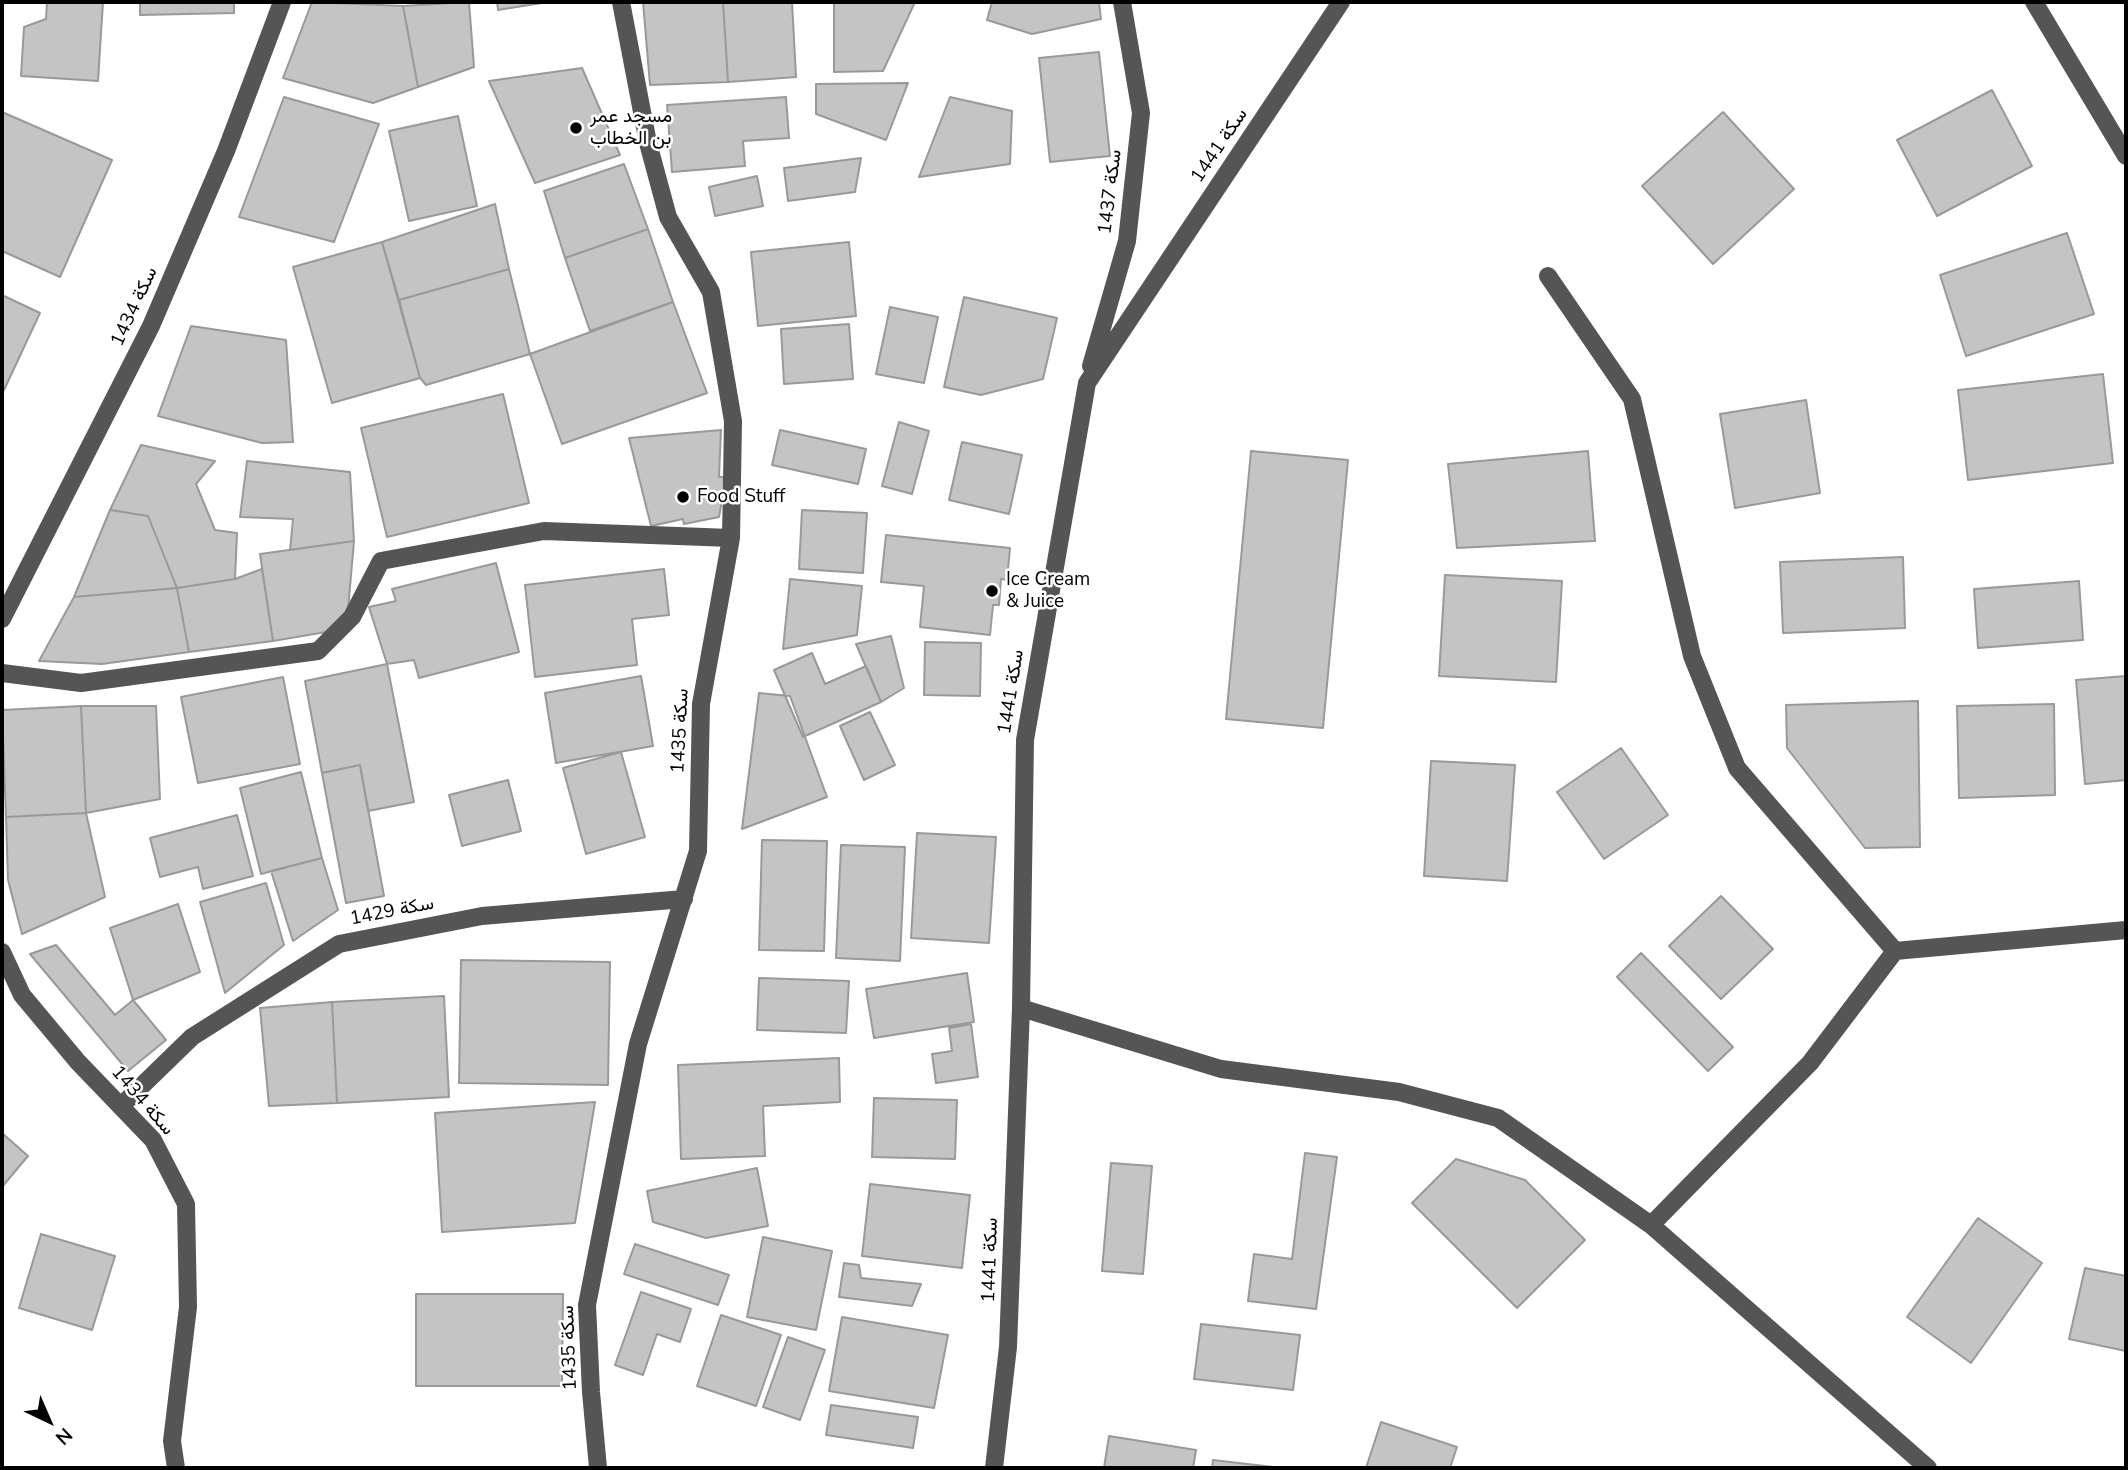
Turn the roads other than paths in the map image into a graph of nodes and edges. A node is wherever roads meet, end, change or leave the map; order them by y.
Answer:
1 (282, 2) edge
2 (621, 2) edge
3 (1122, 2) edge
4 (1341, 2) edge
5 (2034, 2) edge
6 (2126, 156) edge
7 (1548, 276) dead end
8 (1087, 383) junction
9 (731, 538) junction
10 (2, 619) edge
11 (2, 673) edge
12 (684, 899) junction
13 (2126, 930) edge
14 (1895, 951) junction
15 (2, 953) edge
16 (1021, 1008) junction
17 (121, 1106) junction
18 (1651, 1225) junction
19 (176, 1468) edge
20 (598, 1468) edge
21 (994, 1468) edge
22 (1928, 1468) edge

1 - 10 street, سكة 1434
2 - 9 street, سكة 1435
3 - 8 street, سكة 1437
4 - 8 street, سكة 1441
5 - 6 street
7 - 14 street
8 - 16 street, سكة 1441
9 - 11 street
9 - 12 street, سكة 1435
12 - 17 street, سكة 1429
12 - 20 street, سكة 1435
13 - 14 street
14 - 18 street
15 - 17 street, سكة 1434
16 - 18 street
16 - 21 street, سكة 1441
17 - 19 street, سكة 1434
18 - 22 street

